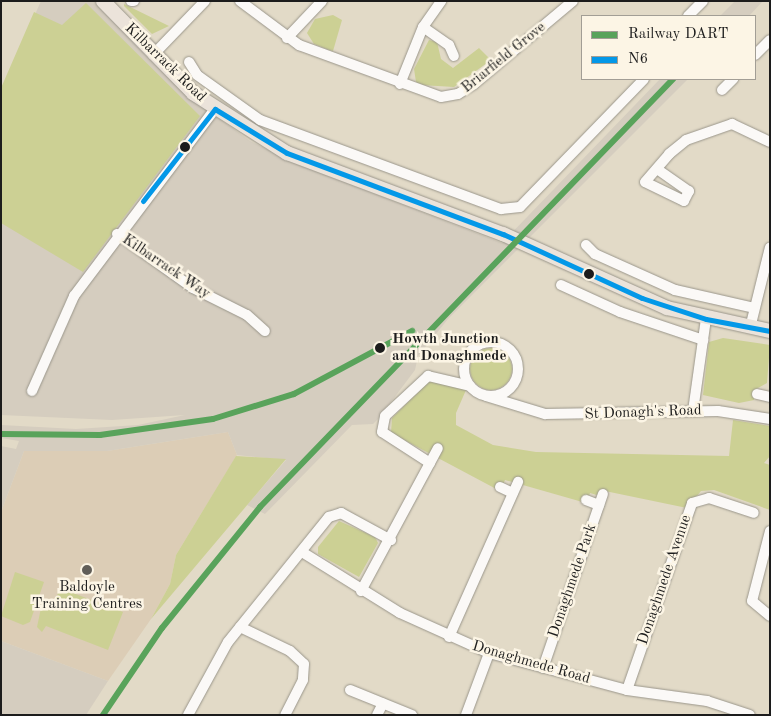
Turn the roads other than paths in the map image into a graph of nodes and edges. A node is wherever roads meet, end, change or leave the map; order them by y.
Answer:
1 (103, 1) edge
2 (131, 1) edge
3 (134, 1) edge
4 (205, 1) edge
5 (240, 1) edge
6 (322, 1) edge
7 (441, 1) edge
8 (573, 1) edge
9 (703, 1) edge
10 (689, 15) edge
11 (423, 27) junction
12 (287, 38) junction
13 (770, 40) edge
14 (758, 52) edge
15 (153, 56) junction
16 (454, 56) dead end
17 (770, 56) edge
18 (190, 62) dead end
19 (643, 80) edge
20 (400, 84) junction
21 (728, 84) edge
22 (737, 91) dead end
23 (215, 109) junction
24 (770, 142) edge
25 (318, 145) junction
26 (311, 163) junction
27 (657, 169) dead end
28 (117, 234) junction
29 (586, 244) dead end
30 (770, 247) edge
31 (561, 285) dead end
32 (754, 308) junction
33 (706, 319) junction
34 (750, 328) junction
35 (265, 331) dead end
36 (770, 331) edge
37 (703, 340) junction
38 (470, 386) junction
39 (510, 388) junction
40 (32, 391) dead end
41 (757, 394) dead end
42 (486, 396) junction
43 (770, 397) edge
44 (516, 406) junction
45 (693, 412) junction
46 (770, 419) edge
47 (438, 448) dead end
48 (430, 464) junction
49 (518, 482) dead end
50 (500, 487) dead end
51 (513, 493) junction
52 (603, 494) dead end
53 (586, 500) dead end
54 (599, 505) junction
55 (754, 513) dead end
56 (770, 531) edge
57 (391, 540) junction
58 (302, 552) junction
59 (360, 591) junction
60 (770, 616) edge
61 (240, 627) junction
62 (449, 637) junction
63 (489, 654) junction
64 (543, 668) junction
65 (350, 690) dead end
66 (627, 690) junction
67 (383, 703) junction
68 (188, 715) edge
69 (285, 715) edge
70 (377, 715) edge
71 (412, 715) edge
72 (466, 715) edge
73 (750, 715) edge

1 - 15 main road, Kilbarrack Road
2 - 3 street
4 - 15 street
5 - 12 street, Briarfield Grove
6 - 12 street
7 - 11 street
8 - 20 street, Briarfield Grove
9 - 10 street
11 - 16 street
11 - 20 street
12 - 20 street, Briarfield Grove
13 - 14 street
14 - 17 street
15 - 23 main road, Kilbarrack Road
18 - 25 street, Kilbarrack Road
19 - 25 street, Kilbarrack Road
21 - 22 street
23 - 26 main road, Kilbarrack Road
23 - 28 street
24 - 27 street
25 - 26 street
26 - 33 main road, Kilbarrack Road
28 - 35 street, Kilbarrack Way
28 - 40 street
29 - 32 street
30 - 32 street
31 - 37 street
32 - 34 street
33 - 34 main road, Kilbarrack Road
33 - 37 street
34 - 36 main road, Kilbarrack Road
37 - 45 street
38 - 39 street
38 - 42 street, St Donagh's Road
38 - 48 street, St Donagh's Road
39 - 42 street
39 - 44 street
41 - 43 street
42 - 44 street, St Donagh's Road
44 - 45 street, St Donagh's Road
45 - 46 street, St Donagh's Road
47 - 48 street
48 - 57 street
49 - 51 street
50 - 51 street
51 - 62 street
52 - 54 street, Donaghmede Park
53 - 54 street
54 - 64 street, Donaghmede Park
55 - 66 street, Donaghmede Avenue
56 - 60 street
57 - 58 street
57 - 59 street
58 - 59 street, Donaghmede Road
58 - 61 street
59 - 62 street, Donaghmede Road
61 - 68 street
61 - 69 street
62 - 63 street, Donaghmede Road
63 - 64 street, Donaghmede Road
63 - 72 street
64 - 66 street, Donaghmede Road
65 - 67 street
66 - 73 street, Donaghmede Road
67 - 70 street
67 - 71 street

